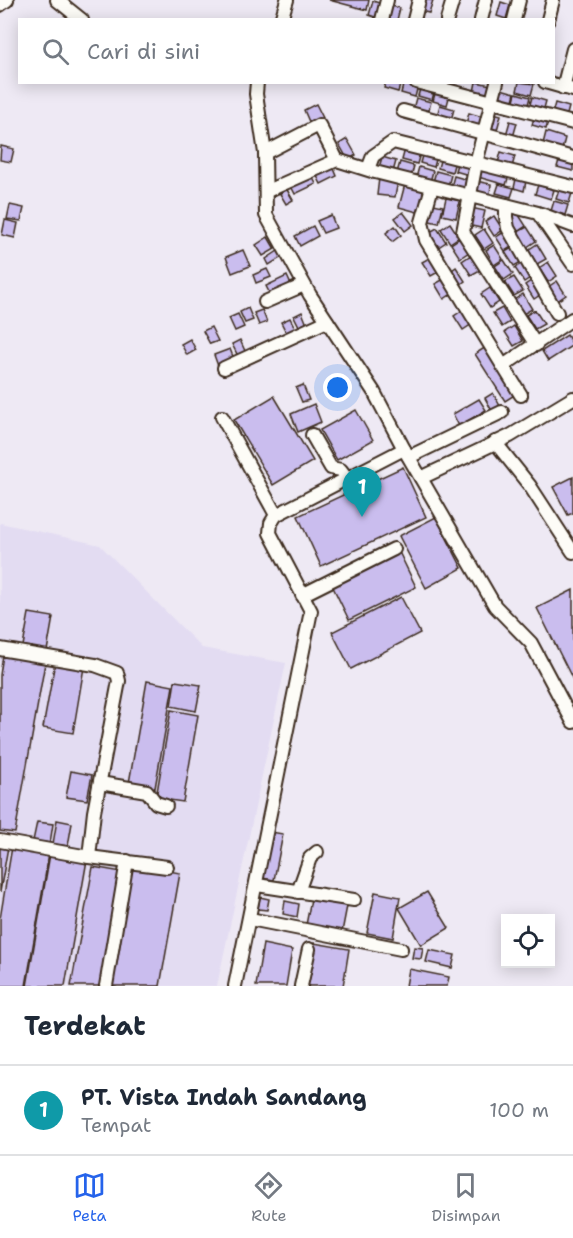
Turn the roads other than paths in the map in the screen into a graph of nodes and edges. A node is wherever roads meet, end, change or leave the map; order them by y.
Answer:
1 (7, 0) edge
2 (58, 0) edge
3 (287, 0) edge
4 (387, 0) edge
5 (419, 0) edge
6 (453, 0) edge
7 (486, 0) edge
8 (519, 0) edge
9 (553, 0) edge
10 (0, 5) edge
11 (80, 18) edge
12 (282, 18) edge
13 (382, 18) edge
14 (414, 18) edge
15 (448, 18) edge
16 (482, 18) edge
17 (514, 18) edge
18 (548, 18) edge
19 (573, 49) edge
20 (257, 84) edge
21 (424, 84) edge
22 (496, 84) edge
23 (552, 84) edge
24 (568, 89) edge
25 (492, 102) junction
26 (403, 111) dead end
27 (573, 123) edge
28 (483, 134) junction
29 (265, 153) junction
30 (573, 158) edge
31 (337, 160) junction
32 (476, 163) junction
33 (368, 170) junction
34 (432, 187) junction
35 (573, 187) edge
36 (267, 191) junction
37 (469, 196) junction
38 (506, 205) junction
39 (538, 213) junction
40 (572, 226) edge
41 (558, 242) junction
42 (573, 264) edge
43 (304, 285) junction
44 (265, 302) dead end
45 (557, 313) dead end
46 (572, 319) edge
47 (327, 321) junction
48 (536, 345) junction
49 (503, 366) junction
50 (224, 368) dead end
51 (520, 395) dead end
52 (573, 398) edge
53 (502, 412) dead end
54 (222, 417) dead end
55 (312, 435) dead end
56 (495, 442) junction
57 (406, 453) junction
58 (347, 478) junction
59 (421, 478) junction
60 (276, 515) junction
61 (394, 549) dead end
62 (573, 552) edge
63 (302, 595) junction
64 (0, 649) edge
65 (573, 722) edge
66 (100, 783) junction
67 (166, 806) dead end
68 (0, 841) edge
69 (317, 852) dead end
70 (89, 856) junction
71 (127, 861) junction
72 (167, 867) dead end
73 (256, 885) junction
74 (298, 892) junction
75 (354, 900) dead end
76 (250, 919) junction
77 (309, 949) dead end
78 (401, 949) dead end
79 (106, 986) edge
80 (235, 986) edge
81 (302, 986) edge

1 - 10 street
2 - 11 street
3 - 12 street
4 - 13 street
5 - 14 street
6 - 15 street
7 - 16 street
8 - 17 street
9 - 18 street
19 - 24 street
20 - 29 street
21 - 25 street
22 - 25 street
23 - 24 street
25 - 27 street
25 - 28 street
26 - 28 street
28 - 30 street
28 - 32 street
29 - 31 street
29 - 36 street
31 - 33 street
31 - 36 street
32 - 33 street
32 - 35 street
32 - 37 street
33 - 34 street
34 - 37 street
34 - 49 street
36 - 43 street
37 - 38 street
37 - 48 street
38 - 39 street
38 - 45 street
39 - 40 street
39 - 41 street
40 - 41 street
41 - 42 street
43 - 44 street
43 - 47 street
46 - 48 street
47 - 50 street
47 - 57 street
48 - 49 street
49 - 51 street
52 - 56 street
53 - 57 street
54 - 60 street
55 - 58 street
56 - 59 street
56 - 62 street
57 - 58 street
57 - 59 street
58 - 60 street
59 - 65 street
60 - 63 street
61 - 63 street
63 - 73 street
64 - 66 street
66 - 67 street
66 - 70 street
68 - 70 street
69 - 74 street
70 - 71 street
71 - 72 street
71 - 79 street
73 - 74 street
73 - 76 street
74 - 75 street
76 - 78 street
76 - 80 street
77 - 81 street

